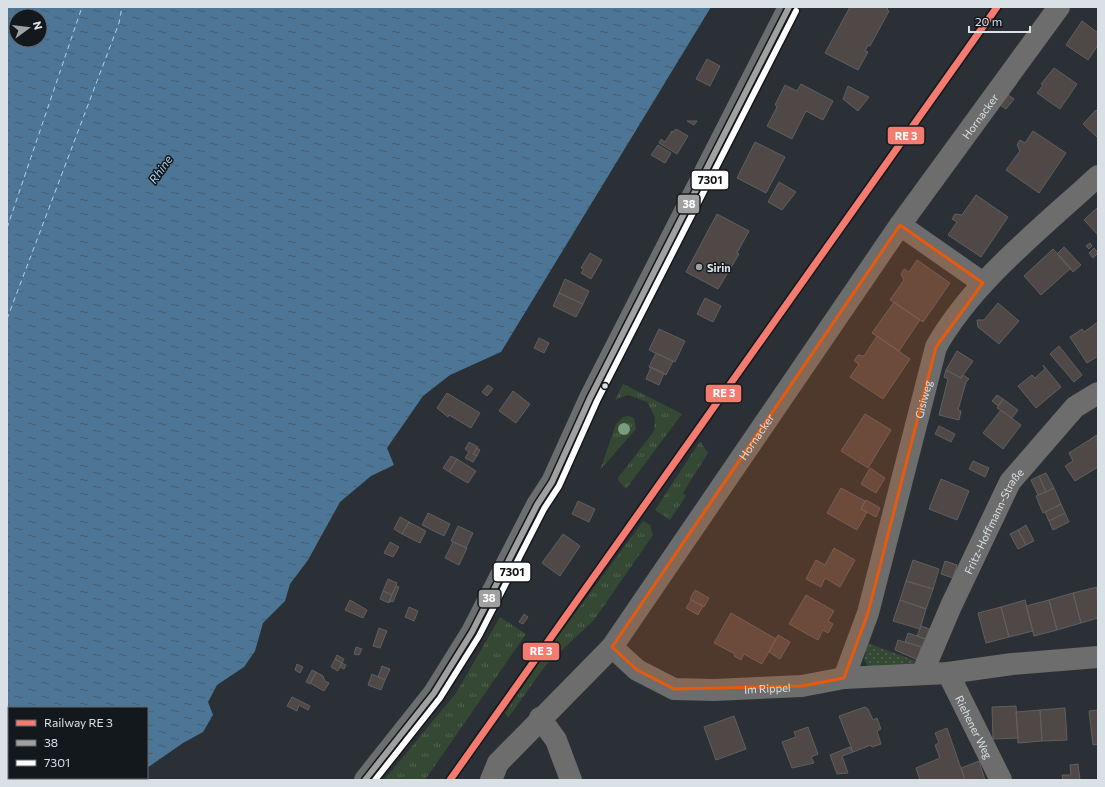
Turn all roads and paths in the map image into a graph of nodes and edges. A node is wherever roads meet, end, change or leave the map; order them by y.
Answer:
1 (790, 7) edge
2 (1059, 7) edge
3 (1098, 176) edge
4 (900, 225) junction
5 (983, 283) junction
6 (1098, 393) edge
7 (612, 647) junction
8 (1098, 656) edge
9 (948, 673) junction
10 (922, 674) junction
11 (844, 678) junction
12 (540, 718) junction
13 (494, 772) edge
14 (365, 780) edge
15 (571, 780) edge
16 (1001, 780) edge

1 - 14 main road
2 - 4 street, Hornacker
3 - 5 street, Gisiweg
4 - 5 street
4 - 7 street, Hornacker
5 - 11 street, Gisiweg
6 - 10 street, Fritz-Hoffmann-Straße
7 - 11 street, Im Rippel
7 - 12 street
8 - 9 street, Im Rippel
9 - 10 street, Im Rippel
9 - 16 street, Riehener Weg
10 - 11 street, Im Rippel
12 - 13 street
12 - 15 street

